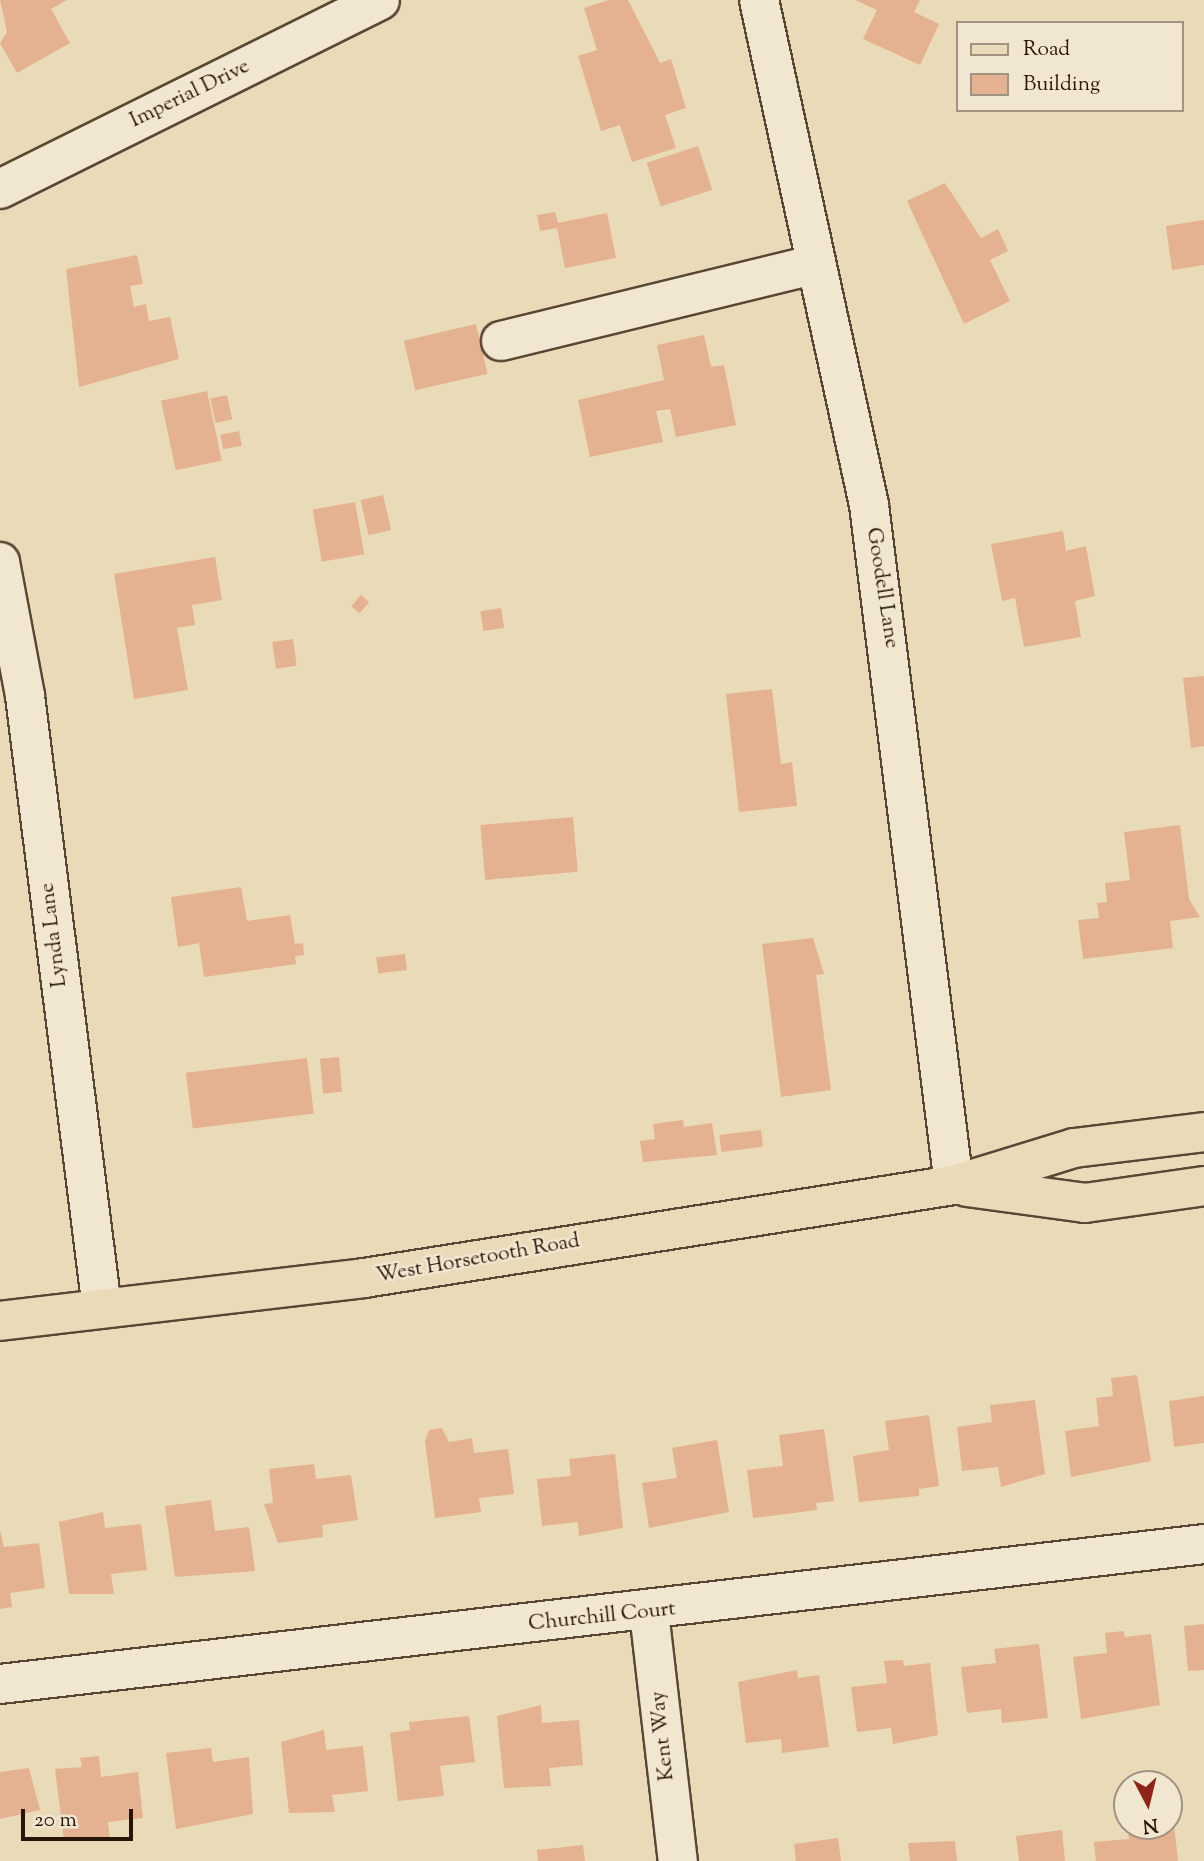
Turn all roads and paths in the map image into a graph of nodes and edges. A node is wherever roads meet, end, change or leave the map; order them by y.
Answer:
1 (380, 0) edge
2 (758, 0) edge
3 (0, 189) edge
4 (816, 264) junction
5 (501, 341) dead end
6 (0, 562) edge
7 (1204, 1132) edge
8 (954, 1185) junction
9 (1204, 1186) edge
10 (102, 1308) junction
11 (0, 1321) edge
12 (1204, 1544) edge
13 (649, 1612) junction
14 (0, 1684) edge
15 (678, 1861) edge

1 - 3 street, Imperial Drive
2 - 4 street, Goodell Lane
4 - 5 street
4 - 8 street, Goodell Lane
6 - 10 street, Lynda Lane
7 - 8 main road, West Horsetooth Road
8 - 9 main road, West Horsetooth Road
8 - 10 main road, West Horsetooth Road
10 - 11 main road, West Horsetooth Road
12 - 13 street, Churchill Court
13 - 14 street, Churchill Court
13 - 15 street, Kent Way

